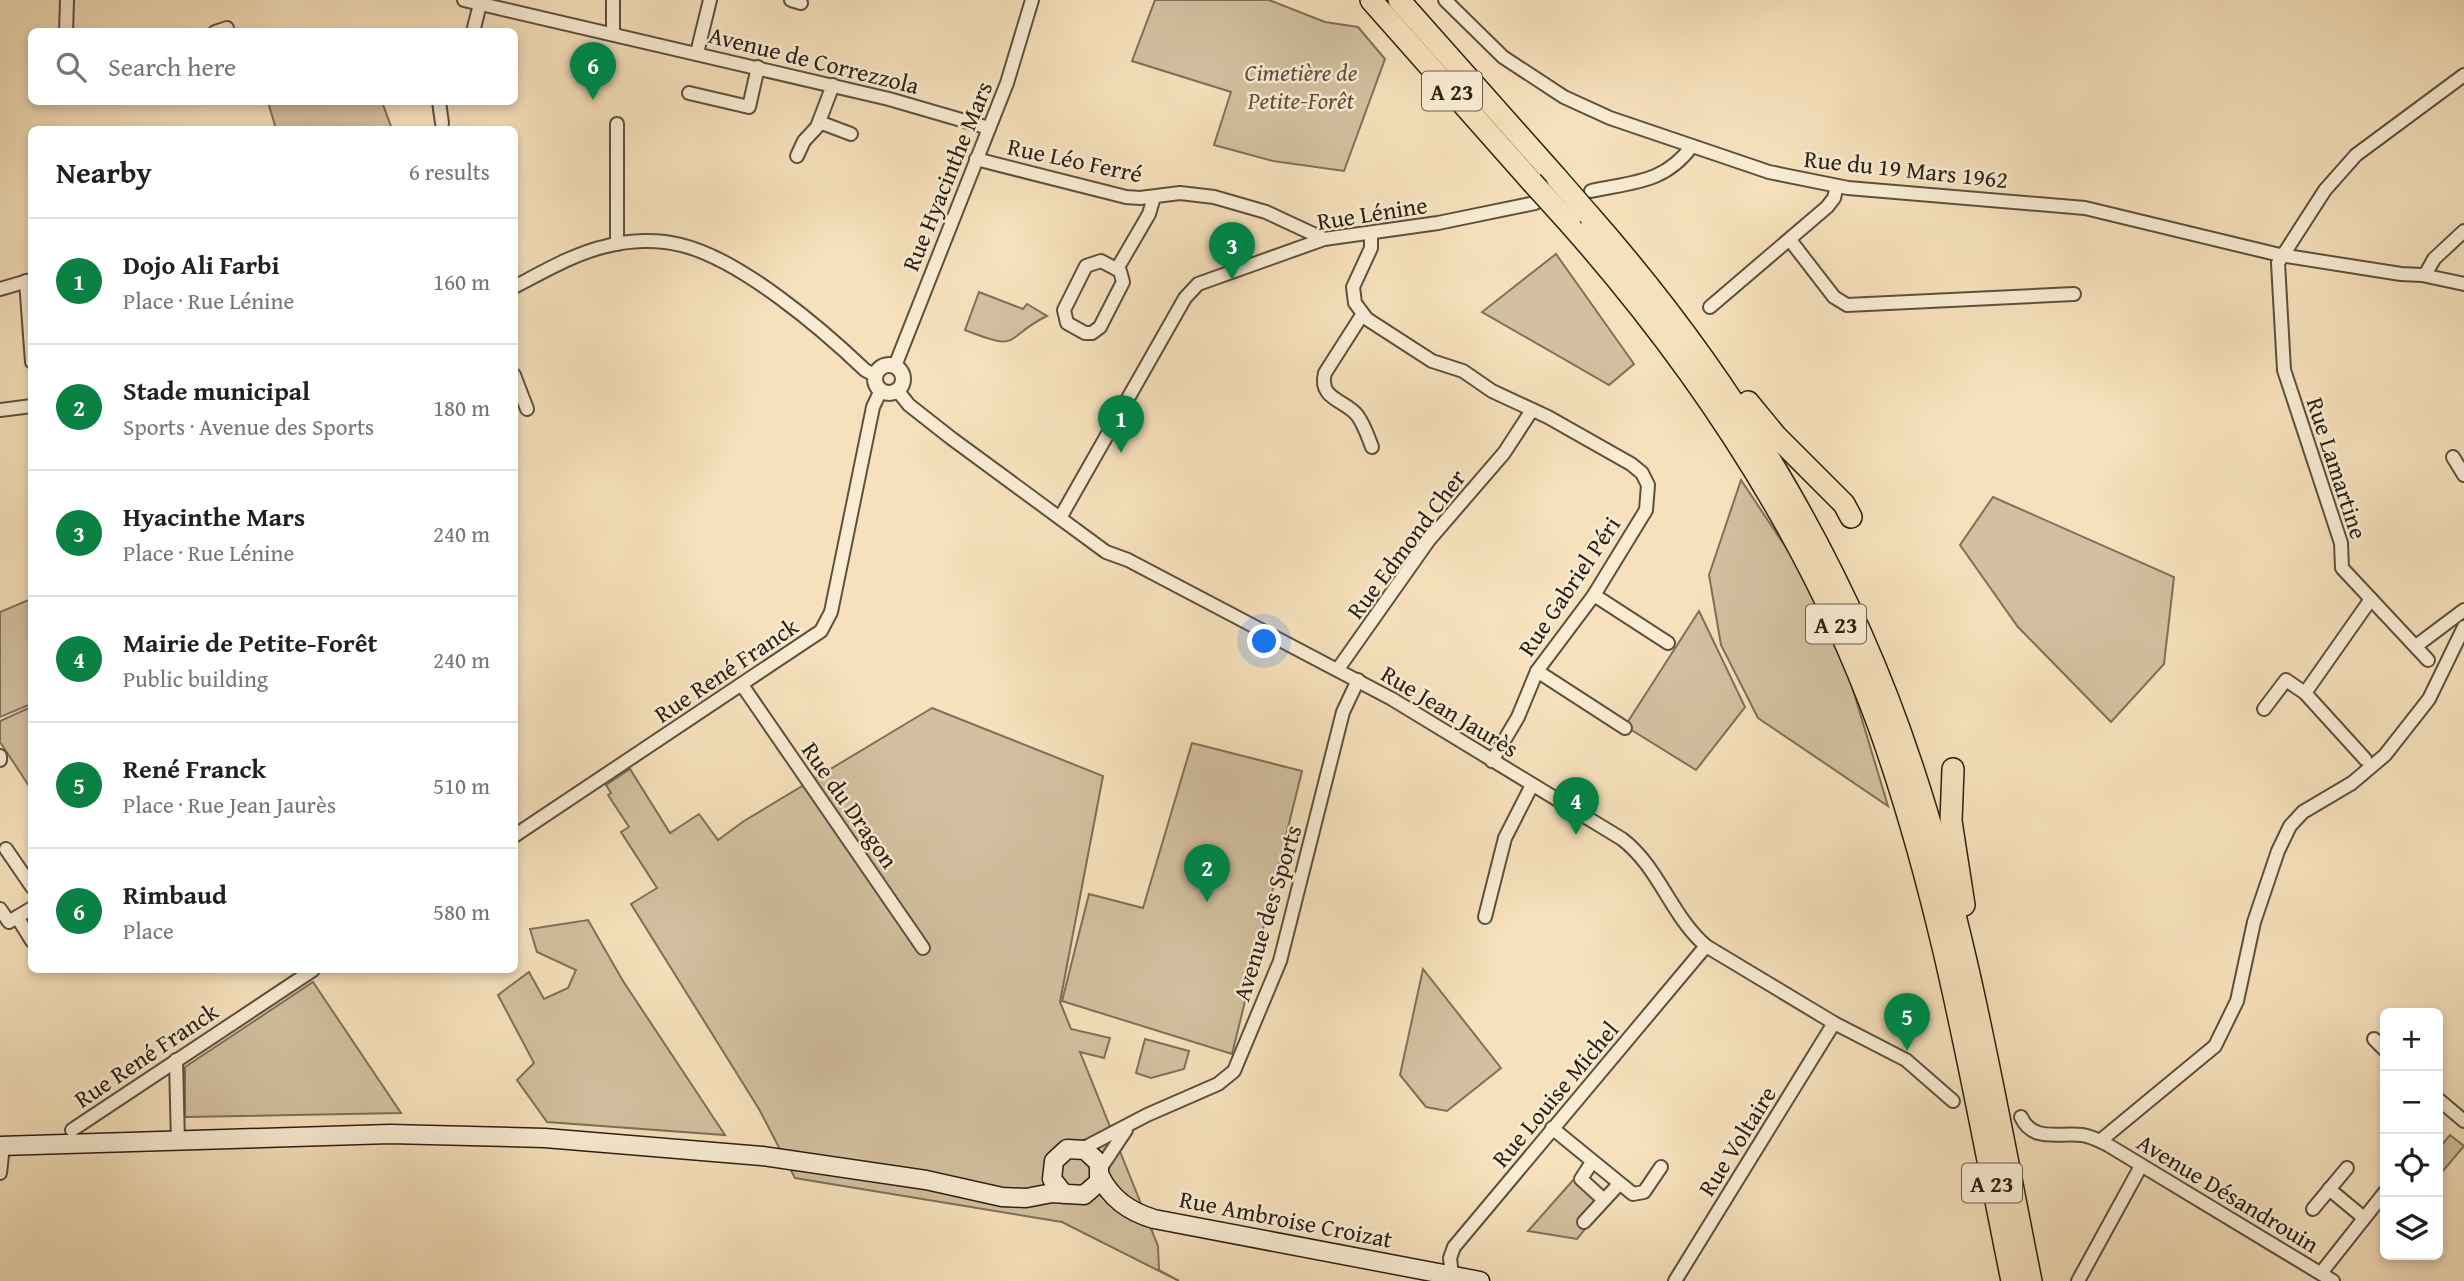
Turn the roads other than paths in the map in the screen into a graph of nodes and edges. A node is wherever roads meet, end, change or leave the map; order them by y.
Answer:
1 (67, 0) edge
2 (464, 0) edge
3 (613, 0) edge
4 (710, 0) edge
5 (1032, 0) edge
6 (1371, 0) edge
7 (1399, 0) edge
8 (1445, 0) edge
9 (480, 4) junction
10 (66, 28) edge
11 (474, 28) edge
12 (613, 33) junction
13 (698, 53) junction
14 (758, 67) junction
15 (2464, 75) edge
16 (833, 85) junction
17 (689, 93) dead end
18 (439, 105) edge
19 (819, 122) junction
20 (442, 123) dead end
21 (617, 124) dead end
22 (989, 128) junction
23 (851, 134) dead end
24 (1692, 146) junction
25 (797, 156) dead end
26 (976, 159) junction
27 (1837, 186) junction
28 (1591, 191) dead end
29 (1534, 192) junction
30 (1154, 197) junction
31 (2464, 231) edge
32 (1371, 233) junction
33 (1324, 239) junction
34 (1790, 240) junction
35 (2290, 242) junction
36 (617, 244) junction
37 (2280, 255) junction
38 (2312, 261) junction
39 (1117, 269) junction
40 (2425, 275) junction
41 (28, 280) edge
42 (2464, 284) edge
43 (518, 285) edge
44 (0, 289) edge
45 (2074, 294) dead end
46 (1710, 307) dead end
47 (1362, 315) junction
48 (1686, 335) junction
49 (895, 366) junction
50 (876, 376) junction
51 (518, 385) edge
52 (881, 390) junction
53 (897, 390) junction
54 (28, 406) edge
55 (527, 409) dead end
56 (0, 410) edge
57 (1532, 410) junction
58 (1372, 447) dead end
59 (2453, 457) dead end
60 (2464, 475) edge
61 (1851, 517) dead end
62 (1060, 518) junction
63 (1594, 595) junction
64 (2371, 599) junction
65 (2464, 610) edge
66 (2464, 627) edge
67 (1668, 643) dead end
68 (2416, 646) junction
69 (2428, 660) dead end
70 (1338, 669) junction
71 (1536, 671) junction
72 (1358, 680) junction
73 (742, 685) junction
74 (2305, 693) junction
75 (2264, 709) dead end
76 (1625, 728) dead end
77 (2365, 758) dead end
78 (1492, 761) junction
79 (1953, 768) dead end
80 (1532, 785) junction
81 (518, 833) edge
82 (6, 849) dead end
83 (28, 881) edge
84 (0, 909) edge
85 (28, 910) edge
86 (16, 917) junction
87 (1485, 917) dead end
88 (28, 935) edge
89 (1706, 946) junction
90 (923, 948) dead end
91 (308, 973) edge
92 (1834, 1023) junction
93 (1980, 1036) junction
94 (2374, 1040) dead end
95 (2380, 1045) edge
96 (176, 1060) junction
97 (1953, 1101) dead end
98 (2443, 1103) edge
99 (2464, 1103) edge
100 (2021, 1117) dead end
101 (2460, 1117) edge
102 (1133, 1122) junction
103 (1552, 1129) junction
104 (72, 1130) dead end
105 (178, 1138) junction
106 (2100, 1141) junction
107 (1, 1146) edge
108 (1082, 1149) junction
109 (1592, 1161) junction
110 (2141, 1166) junction
111 (1661, 1167) dead end
112 (2347, 1168) dead end
113 (1051, 1170) junction
114 (0, 1173) edge
115 (1100, 1173) junction
116 (1619, 1184) junction
117 (974, 1189) junction
118 (2329, 1189) junction
119 (1073, 1195) junction
120 (2381, 1197) edge
121 (1604, 1200) junction
122 (2313, 1209) dead end
123 (2364, 1218) junction
124 (1584, 1222) dead end
125 (2321, 1273) junction
126 (1445, 1278) edge
127 (1480, 1281) edge
128 (1675, 1281) edge
129 (2012, 1281) edge
130 (2031, 1281) edge
131 (2078, 1281) edge
132 (2333, 1281) edge

1 - 10 street
2 - 9 street, Avenue de Correzzola
3 - 12 street
4 - 13 street
5 - 22 street, Rue Hyacinthe Mars
6 - 29 highway, A 23
7 - 48 highway, A 23, bridge
8 - 24 street, Rue du 19 Mars 1962
9 - 11 street
9 - 12 street, Avenue de Correzzola
12 - 13 street, Avenue de Correzzola
13 - 14 street, Avenue de Correzzola
14 - 16 street, Avenue de Correzzola
14 - 17 street
15 - 35 street
16 - 19 street
16 - 22 street, Avenue de Correzzola
18 - 20 street
19 - 23 street
19 - 25 street
21 - 36 street
22 - 26 street, Rue Hyacinthe Mars
24 - 27 street, Rue du 19 Mars 1962
24 - 28 street
26 - 30 street, Rue Léo Ferré
26 - 49 street, Rue Hyacinthe Mars
27 - 34 street
27 - 37 street, Rue du 19 Mars 1962
29 - 32 street, Rue Lénine
29 - 129 highway, A 23, bridge
30 - 33 street, Rue Léo Ferré
30 - 39 street
31 - 40 street
32 - 33 street, Rue Lénine
32 - 47 street
33 - 62 street, Rue Lénine
34 - 45 street
34 - 46 street
35 - 37 street
35 - 38 street
36 - 43 street
36 - 50 street
37 - 38 street, Rue du 19 Mars 1962
37 - 64 street, Rue Lamartine
38 - 40 street, Rue du 19 Mars 1962
39 - 39 street
40 - 42 street, Rue du 19 Mars 1962
41 - 44 street
47 - 57 street, Rue Gabriel Péri
47 - 58 street
48 - 61 highway
48 - 93 highway, A 23
49 - 50 street
49 - 53 street
50 - 52 street
51 - 55 street
52 - 53 street
52 - 73 street, Rue René Franck
53 - 62 street, Rue Jean Jaurès
54 - 56 street
57 - 63 street, Rue Gabriel Péri
57 - 70 street, Rue Edmond Cher
59 - 60 street
62 - 70 street, Rue Jean Jaurès
63 - 67 street
63 - 71 street, Rue Gabriel Péri
64 - 68 street, Rue Lamartine
64 - 74 street
65 - 68 street
66 - 106 street
68 - 69 street, Rue Lamartine
70 - 72 street, Rue Jean Jaurès
71 - 76 street
71 - 78 street, Rue Gabriel Péri
72 - 78 street, Rue Jean Jaurès
72 - 102 street, Avenue des Sports
73 - 81 street, Rue René Franck
73 - 90 street, Rue du Dragon
74 - 75 street
74 - 77 street
78 - 80 street, Rue Jean Jaurès
79 - 93 highway
80 - 87 street
80 - 89 street, Rue Jean Jaurès
82 - 83 street
84 - 86 street
85 - 86 street
86 - 88 street
89 - 92 street, Rue Jean Jaurès
89 - 103 street, Rue Louise Michel
91 - 96 street, Rue René Franck
92 - 97 street, Rue Jean Jaurès
92 - 128 street, Rue Voltaire
93 - 130 highway, A 23
94 - 95 street
96 - 104 street, Rue René Franck
96 - 105 street
98 - 101 street
99 - 101 street
100 - 106 street
102 - 108 street, Avenue des Sports
102 - 115 street
103 - 109 street
103 - 126 street, Rue Louise Michel
105 - 107 main road
105 - 117 main road
106 - 110 street, Avenue Désandrouin
107 - 114 street
108 - 113 main road
108 - 115 main road
109 - 116 street
109 - 121 street
110 - 125 street, Avenue Désandrouin
110 - 131 street
111 - 116 street
112 - 118 street
113 - 117 main road
113 - 119 main road
115 - 119 main road
115 - 126 main road, Rue Ambroise Croizat
116 - 121 street
117 - 119 main road
118 - 122 street
118 - 123 street
119 - 126 main road, Rue Ambroise Croizat
120 - 123 street
121 - 124 street
123 - 125 street
125 - 132 street, Avenue Désandrouin
126 - 127 main road, Rue Ambroise Croizat

